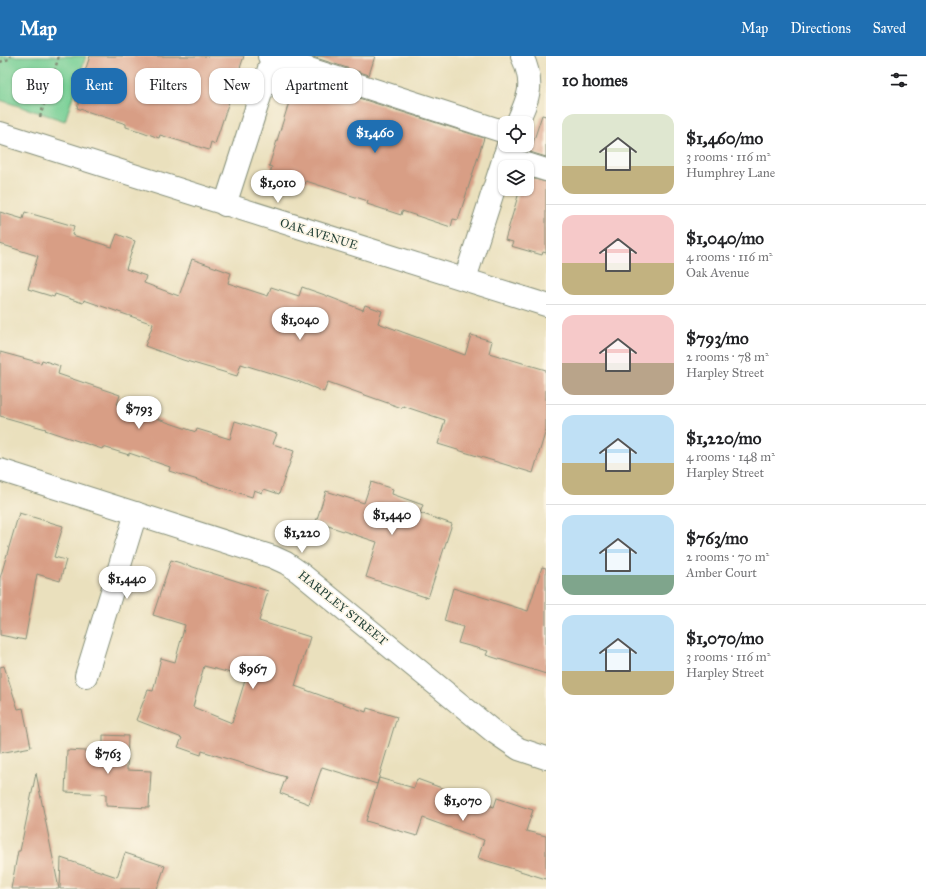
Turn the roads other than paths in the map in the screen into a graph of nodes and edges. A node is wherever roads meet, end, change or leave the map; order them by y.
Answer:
1 (272, 56) edge
2 (522, 56) edge
3 (520, 116) edge
4 (498, 130) edge
5 (0, 134) edge
6 (506, 152) edge
7 (508, 152) edge
8 (546, 170) edge
9 (225, 205) junction
10 (465, 279) junction
11 (546, 306) edge
12 (0, 470) edge
13 (136, 513) junction
14 (86, 676) dead end
15 (546, 758) edge

1 - 4 street
1 - 9 street
2 - 3 street
5 - 9 street, OAK AVENUE
6 - 10 street
7 - 8 street
9 - 10 street, OAK AVENUE
10 - 11 street, OAK AVENUE
12 - 13 street, HARPLEY STREET
13 - 14 street
13 - 15 street, HARPLEY STREET

